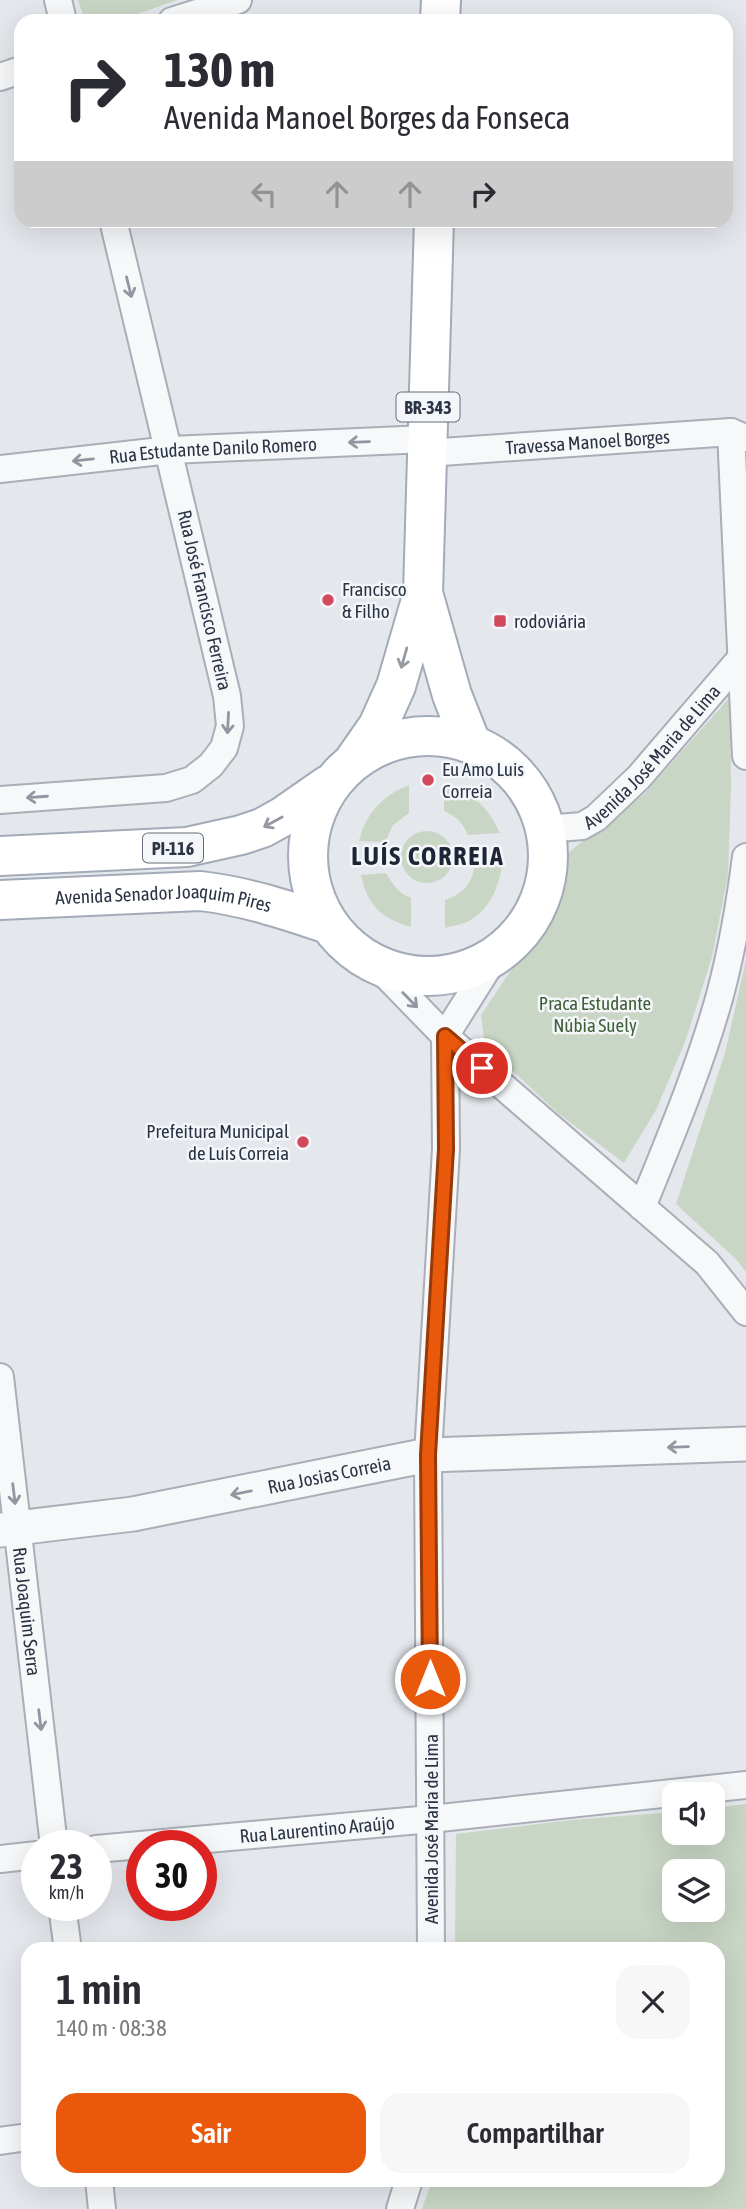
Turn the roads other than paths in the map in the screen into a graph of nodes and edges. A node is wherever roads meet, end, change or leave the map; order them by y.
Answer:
1 (238, 0) edge
2 (194, 14) edge
3 (115, 228) edge
4 (434, 228) edge
5 (738, 435) edge
6 (427, 446) junction
7 (170, 450) junction
8 (0, 469) edge
9 (423, 593) junction
10 (742, 657) junction
11 (471, 743) junction
12 (746, 756) edge
13 (342, 772) junction
14 (0, 800) edge
15 (546, 829) junction
16 (0, 856) edge
17 (746, 857) edge
18 (0, 900) edge
19 (325, 923) junction
20 (494, 958) junction
21 (375, 964) junction
22 (445, 1036) junction
23 (642, 1207) junction
24 (746, 1312) edge
25 (0, 1377) edge
26 (746, 1444) edge
27 (428, 1455) junction
28 (9, 1529) edge
29 (746, 1784) edge
30 (431, 1819) junction
31 (52, 1830) edge
32 (112, 1848) edge
33 (21, 1856) edge
34 (0, 1858) edge
35 (64, 1921) edge
36 (67, 1942) edge
37 (431, 1942) edge
38 (21, 2138) edge
39 (0, 2141) edge
40 (100, 2187) edge
41 (407, 2187) edge
42 (103, 2209) edge
43 (400, 2209) edge

1 - 2 street
3 -> 7 street, Rua José Francisco Ferreira
4 - 6 main road, BR-343
5 - 6 street, Travessa Manoel Borges
5 - 10 street
6 -> 7 street, Rua Estudante Danilo Romero
6 - 9 main road, BR-343
7 -> 8 street, Rua Estudante Danilo Romero
7 -> 14 street, Rua José Francisco Ferreira
9 - 11 main road
9 -> 13 main road
10 - 12 street
10 - 15 street, Avenida José Maria de Lima
11 - 13 main road
11 - 15 main road
13 -> 16 main road, PI-116
13 - 19 main road
15 - 20 main road
17 - 23 street
18 - 19 main road, Avenida Senador Joaquim Pires / PI-116
19 - 21 main road
20 - 21 main road
20 - 22 street
21 -> 22 street
22 - 23 street
22 - 27 street, Avenida José Maria de Lima
23 - 24 street
25 -> 28 street, Rua Joaquim Serra
26 -> 27 street, Rua Josias Correia
27 -> 28 street, Rua Josias Correia
27 - 30 street, Avenida José Maria de Lima
28 -> 31 street, Rua Joaquim Serra
29 - 30 street, Rua Laurentino Araújo
30 - 32 street, Rua Laurentino Araújo
30 - 37 street, Avenida José Maria de Lima
33 - 34 street
35 - 36 street
38 - 39 street
40 - 42 street
41 - 43 street

